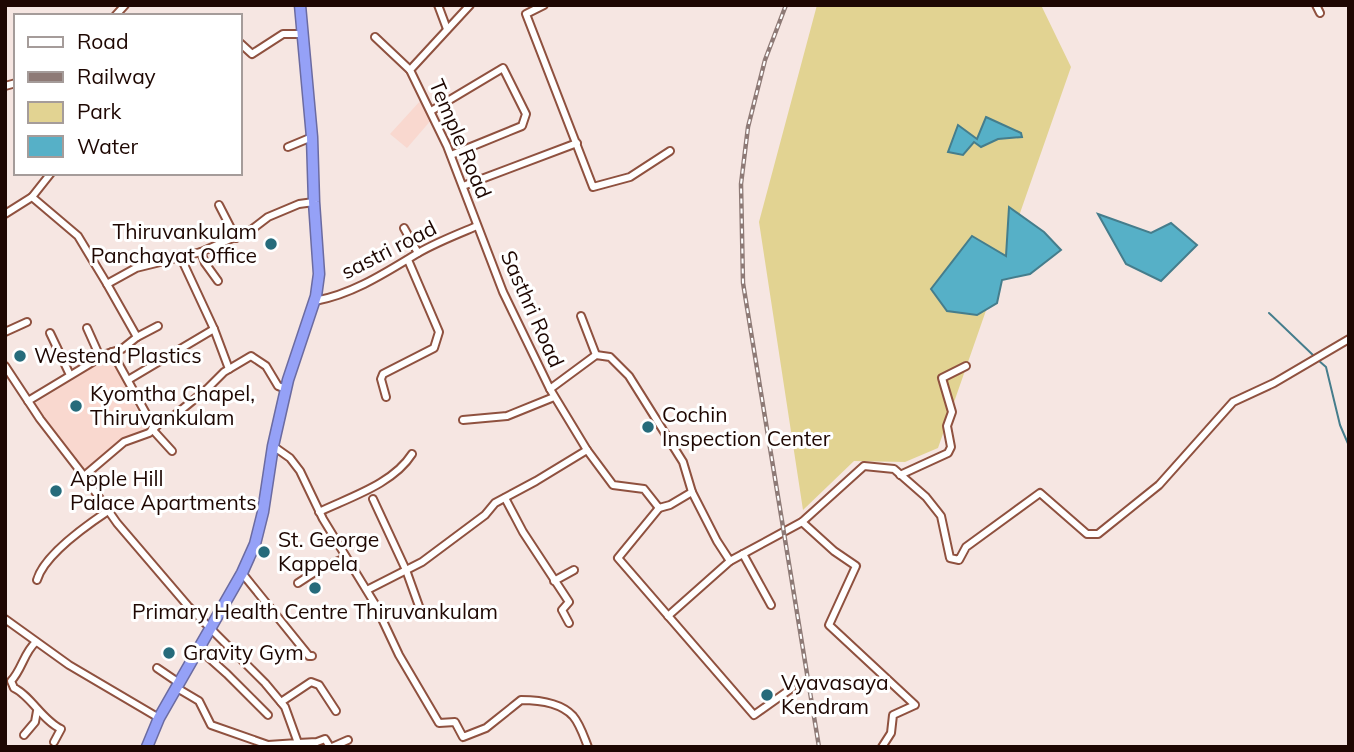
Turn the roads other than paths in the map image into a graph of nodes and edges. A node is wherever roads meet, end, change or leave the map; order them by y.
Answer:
1 (300, 5) edge
2 (438, 5) edge
3 (470, 5) edge
4 (544, 5) edge
5 (1316, 5) edge
6 (1320, 13) dead end
7 (447, 29) junction
8 (302, 34) junction
9 (375, 37) dead end
10 (242, 45) edge
11 (411, 70) junction
12 (431, 111) junction
13 (312, 137) junction
14 (577, 143) junction
15 (288, 146) dead end
16 (670, 151) dead end
17 (451, 155) junction
18 (49, 175) edge
19 (463, 186) junction
20 (32, 197) junction
21 (314, 202) junction
22 (219, 205) dead end
23 (5, 214) edge
24 (477, 226) junction
25 (404, 228) dead end
26 (236, 238) junction
27 (201, 252) junction
28 (418, 253) junction
29 (181, 258) junction
30 (408, 260) junction
31 (218, 281) dead end
32 (107, 284) junction
33 (315, 301) junction
34 (581, 316) dead end
35 (27, 322) dead end
36 (158, 326) dead end
37 (87, 328) dead end
38 (214, 329) junction
39 (5, 332) edge
40 (50, 333) dead end
41 (137, 337) junction
42 (1349, 339) edge
43 (112, 352) junction
44 (596, 355) junction
45 (100, 357) junction
46 (5, 366) edge
47 (966, 366) dead end
48 (229, 369) junction
49 (70, 375) junction
50 (128, 380) junction
51 (286, 389) junction
52 (550, 389) junction
53 (386, 397) dead end
54 (554, 397) junction
55 (28, 401) junction
56 (463, 420) dead end
57 (153, 429) junction
58 (273, 446) junction
59 (587, 450) junction
60 (173, 451) dead end
61 (412, 454) dead end
62 (900, 475) junction
63 (84, 476) junction
64 (692, 492) junction
65 (505, 498) junction
66 (373, 499) dead end
67 (659, 508) junction
68 (108, 510) junction
69 (319, 512) junction
70 (802, 522) junction
71 (743, 554) junction
72 (346, 558) junction
73 (730, 561) junction
74 (406, 570) junction
75 (574, 570) dead end
76 (242, 573) junction
77 (37, 580) dead end
78 (554, 581) junction
79 (298, 583) dead end
80 (367, 590) junction
81 (771, 605) dead end
82 (420, 609) dead end
83 (668, 616) junction
84 (6, 621) edge
85 (569, 623) dead end
86 (209, 629) junction
87 (36, 642) junction
88 (199, 649) junction
89 (312, 656) dead end
90 (158, 668) dead end
91 (178, 685) junction
92 (792, 688) dead end
93 (281, 702) junction
94 (37, 711) junction
95 (336, 711) dead end
96 (268, 715) dead end
97 (159, 718) junction
98 (24, 736) dead end
99 (348, 740) dead end
100 (54, 742) dead end
101 (298, 743) junction
102 (276, 745) edge
103 (147, 747) edge
104 (331, 747) edge
105 (588, 747) edge
106 (882, 747) edge

1 - 8 highway
2 - 7 street
3 - 7 street, Temple Road
4 - 14 street
5 - 6 street
7 - 11 street, Temple Road
8 - 10 street
8 - 13 highway
9 - 11 street
11 - 12 street, Temple Road
12 - 17 street, Temple Road
12 - 17 street
13 - 15 street
13 - 21 highway
14 - 16 street
14 - 19 street
17 - 19 street, Temple Road
18 - 20 street
19 - 24 street, Temple Road
20 - 23 street
20 - 32 street
21 - 26 street
21 - 33 highway
22 - 26 street
24 - 28 street, sastri road
24 - 52 street, Sasthri Road
25 - 28 street
26 - 27 street
27 - 29 street
27 - 31 street
28 - 30 street, sastri road
29 - 32 street
29 - 38 street
30 - 33 street, sastri road
30 - 53 street
32 - 41 street
33 - 51 highway
34 - 44 street
35 - 39 street
36 - 41 street
37 - 45 street
38 - 48 street
38 - 50 street
40 - 49 street
41 - 43 street
42 - 62 street
43 - 45 street
43 - 50 street
44 - 52 street
44 - 64 street
45 - 49 street
46 - 55 street
47 - 62 street
48 - 51 street
48 - 57 street
49 - 55 street
50 - 57 street
51 - 58 highway
52 - 54 street, Sasthri Road
54 - 56 street
54 - 59 street, Sasthri Road
55 - 63 street
57 - 60 street
57 - 63 street
58 - 69 street
58 - 76 highway
59 - 65 street
59 - 67 street, Sasthri Road
61 - 69 street
62 - 70 street
63 - 68 street
64 - 67 street
64 - 73 street
65 - 74 street
65 - 78 street
66 - 74 street
67 - 83 street
68 - 77 street
68 - 86 street
69 - 72 street
70 - 71 street
70 - 106 street
71 - 73 street
71 - 81 street
72 - 79 street
72 - 80 street
73 - 83 street
74 - 80 street
74 - 82 street
75 - 78 street
76 - 86 highway
76 - 89 street
78 - 85 street
80 - 105 street
83 - 92 street
84 - 87 street
86 - 88 highway
86 - 93 street
87 - 94 street
87 - 97 street
88 - 91 highway
88 - 96 street
90 - 91 street
91 - 97 highway
91 - 102 street
93 - 95 street
93 - 101 street
94 - 98 street
94 - 100 street
97 - 103 highway
99 - 104 street
101 - 102 street
101 - 104 street

